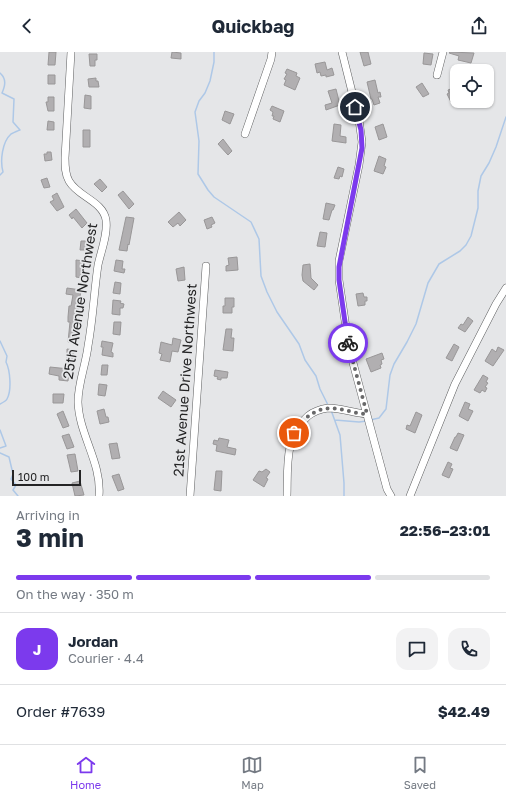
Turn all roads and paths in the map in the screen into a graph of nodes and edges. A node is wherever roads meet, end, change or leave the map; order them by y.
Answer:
1 (71, 52) edge
2 (272, 52) edge
3 (342, 52) edge
4 (443, 52) edge
5 (438, 75) dead end
6 (245, 134) dead end
7 (206, 266) dead end
8 (506, 288) edge
9 (367, 414) junction
10 (99, 496) edge
11 (190, 496) edge
12 (287, 496) edge
13 (391, 496) edge
14 (410, 496) edge

1 - 10 street, 25th Avenue Northwest
2 - 6 street
3 - 9 street
4 - 5 street
7 - 11 street, 21st Avenue Drive Northwest
8 - 14 street
9 - 12 street
9 - 13 street

